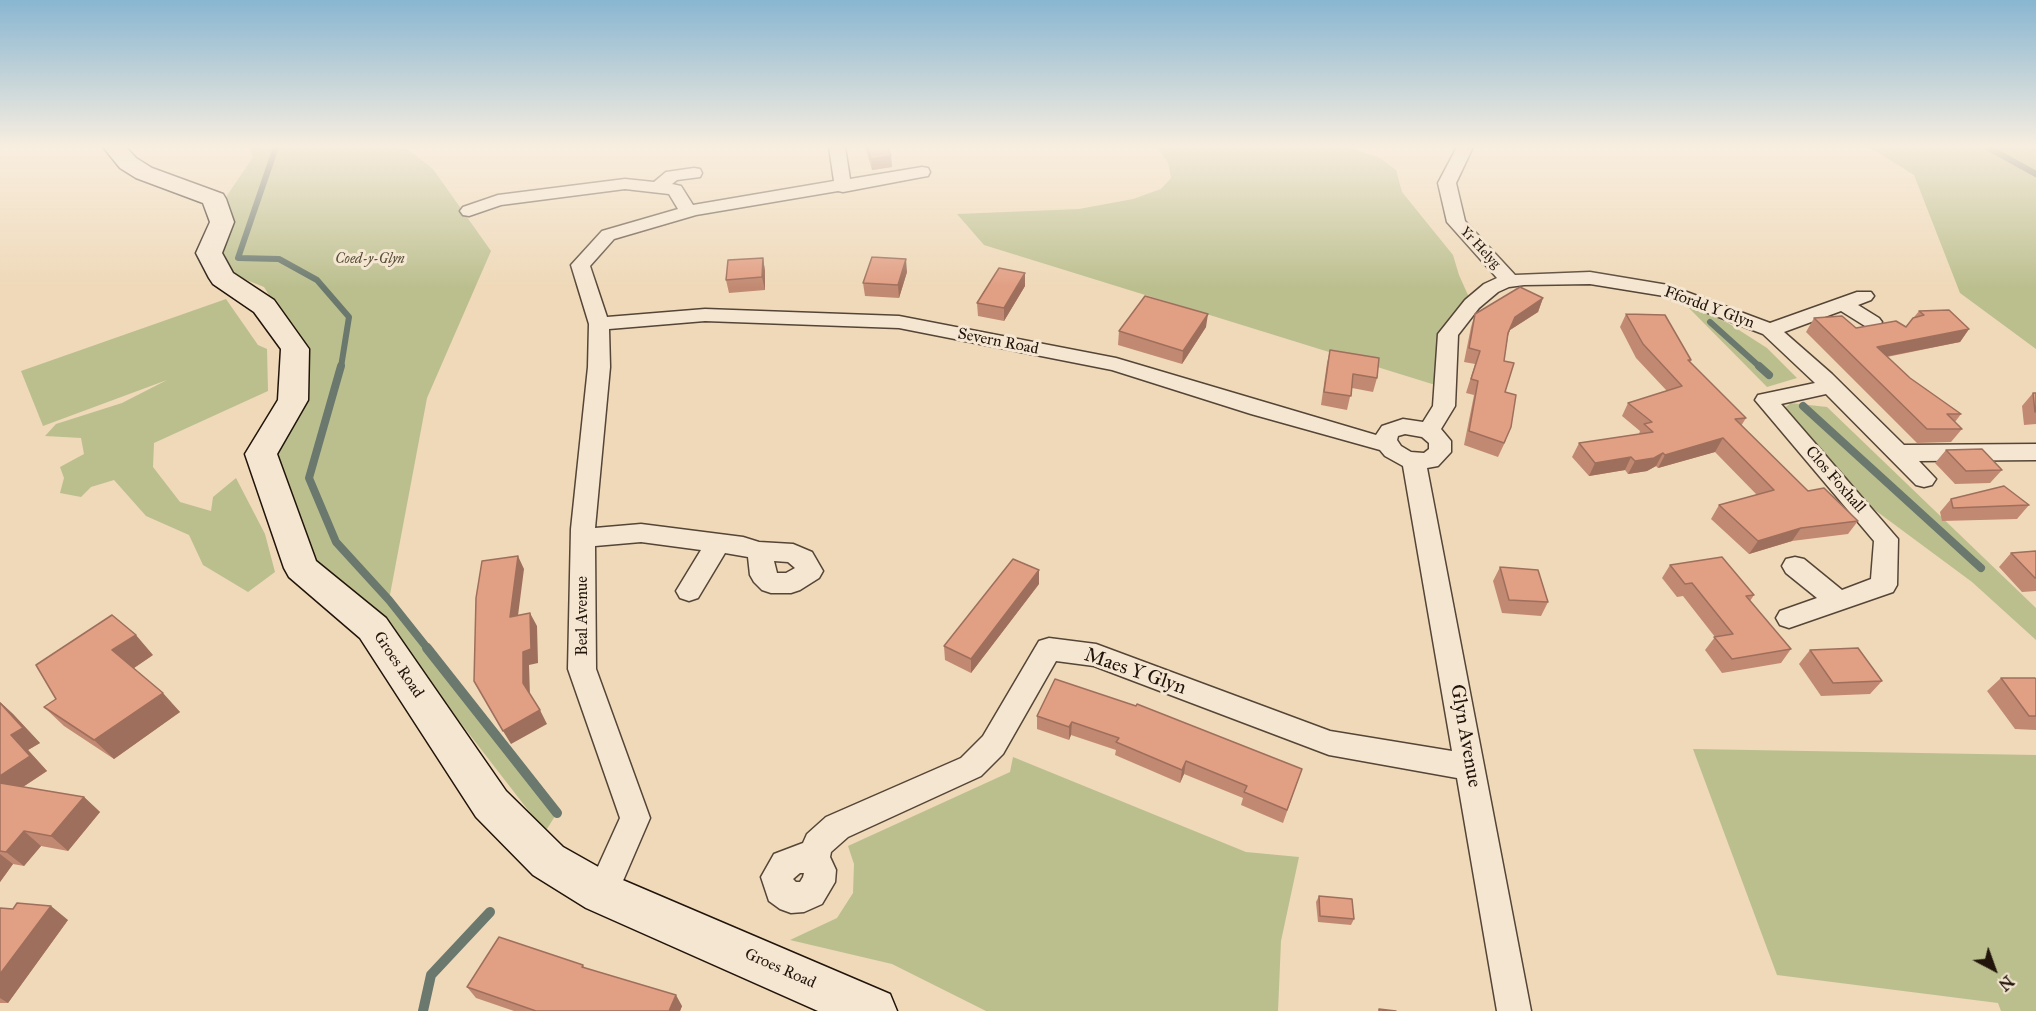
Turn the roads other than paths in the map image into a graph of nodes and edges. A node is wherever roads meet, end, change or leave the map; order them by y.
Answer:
1 (201, 194) edge
2 (526, 194) edge
3 (678, 194) edge
4 (799, 194) edge
5 (1450, 194) edge
6 (469, 211) dead end
7 (689, 212) junction
8 (1510, 281) junction
9 (1864, 296) dead end
10 (1843, 303) junction
11 (1872, 322) dead end
12 (598, 324) junction
13 (1770, 330) junction
14 (1831, 386) junction
15 (1429, 432) junction
16 (1386, 441) junction
17 (2036, 452) edge
18 (1898, 453) junction
19 (1414, 461) junction
20 (1924, 479) dead end
21 (583, 538) junction
22 (718, 543) junction
23 (759, 551) dead end
24 (1795, 566) dead end
25 (689, 591) dead end
26 (1838, 601) junction
27 (1789, 618) dead end
28 (1470, 767) junction
29 (813, 861) dead end
30 (602, 893) junction
31 (873, 1011) edge
32 (1514, 1011) edge

1 - 30 street, Groes Road
2 - 6 street
3 - 7 street
4 - 7 street
5 - 8 street, Yr Helyg
7 - 12 street, Beal Avenue
8 - 13 street, Ffordd Y Glyn
8 - 15 street, Ffordd Y Glyn
9 - 10 street
10 - 11 street
10 - 13 street
12 - 16 street, Severn Road
12 - 21 street, Beal Avenue
13 - 14 street, Ffordd Y Glyn
14 - 18 street, Ffordd Y Glyn
14 - 26 street, Clos Foxhall
15 - 16 street
15 - 19 street
16 - 19 street
17 - 18 street
18 - 20 street, Ffordd Y Glyn
19 - 28 street, Glyn Avenue
21 - 22 street
21 - 30 street, Beal Avenue
22 - 23 street
22 - 25 street
24 - 26 street
26 - 27 street, Clos Foxhall
28 - 29 street, Maes Y Glyn
28 - 32 street, Glyn Avenue
30 - 31 street, Groes Road

